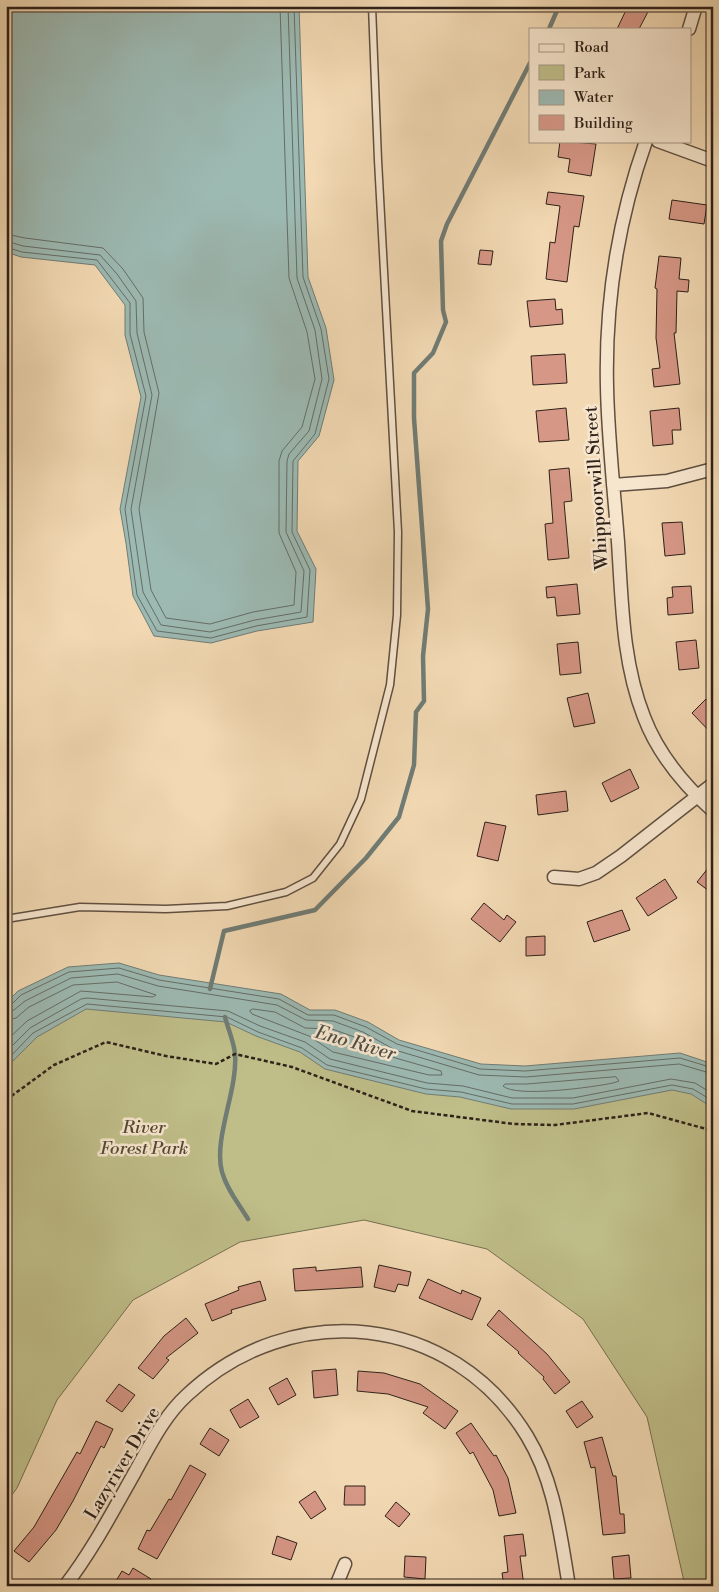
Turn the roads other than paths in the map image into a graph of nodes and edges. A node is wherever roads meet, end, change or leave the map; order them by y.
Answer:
1 (372, 6) edge
2 (696, 6) edge
3 (690, 28) edge
4 (646, 142) edge
5 (661, 142) edge
6 (713, 161) edge
7 (713, 469) edge
8 (613, 485) junction
9 (713, 784) edge
10 (697, 797) junction
11 (713, 811) edge
12 (554, 877) dead end
13 (6, 919) edge
14 (345, 1564) dead end
15 (65, 1586) edge
16 (336, 1586) edge
17 (570, 1586) edge

1 - 13 lane
2 - 3 street
4 - 8 street, Whippoorwill Street
5 - 6 street
7 - 8 street
8 - 10 street, Whippoorwill Street
9 - 10 street
10 - 11 street, Whippoorwill Street
10 - 12 street
14 - 16 street
15 - 17 street, Lazyriver Drive

